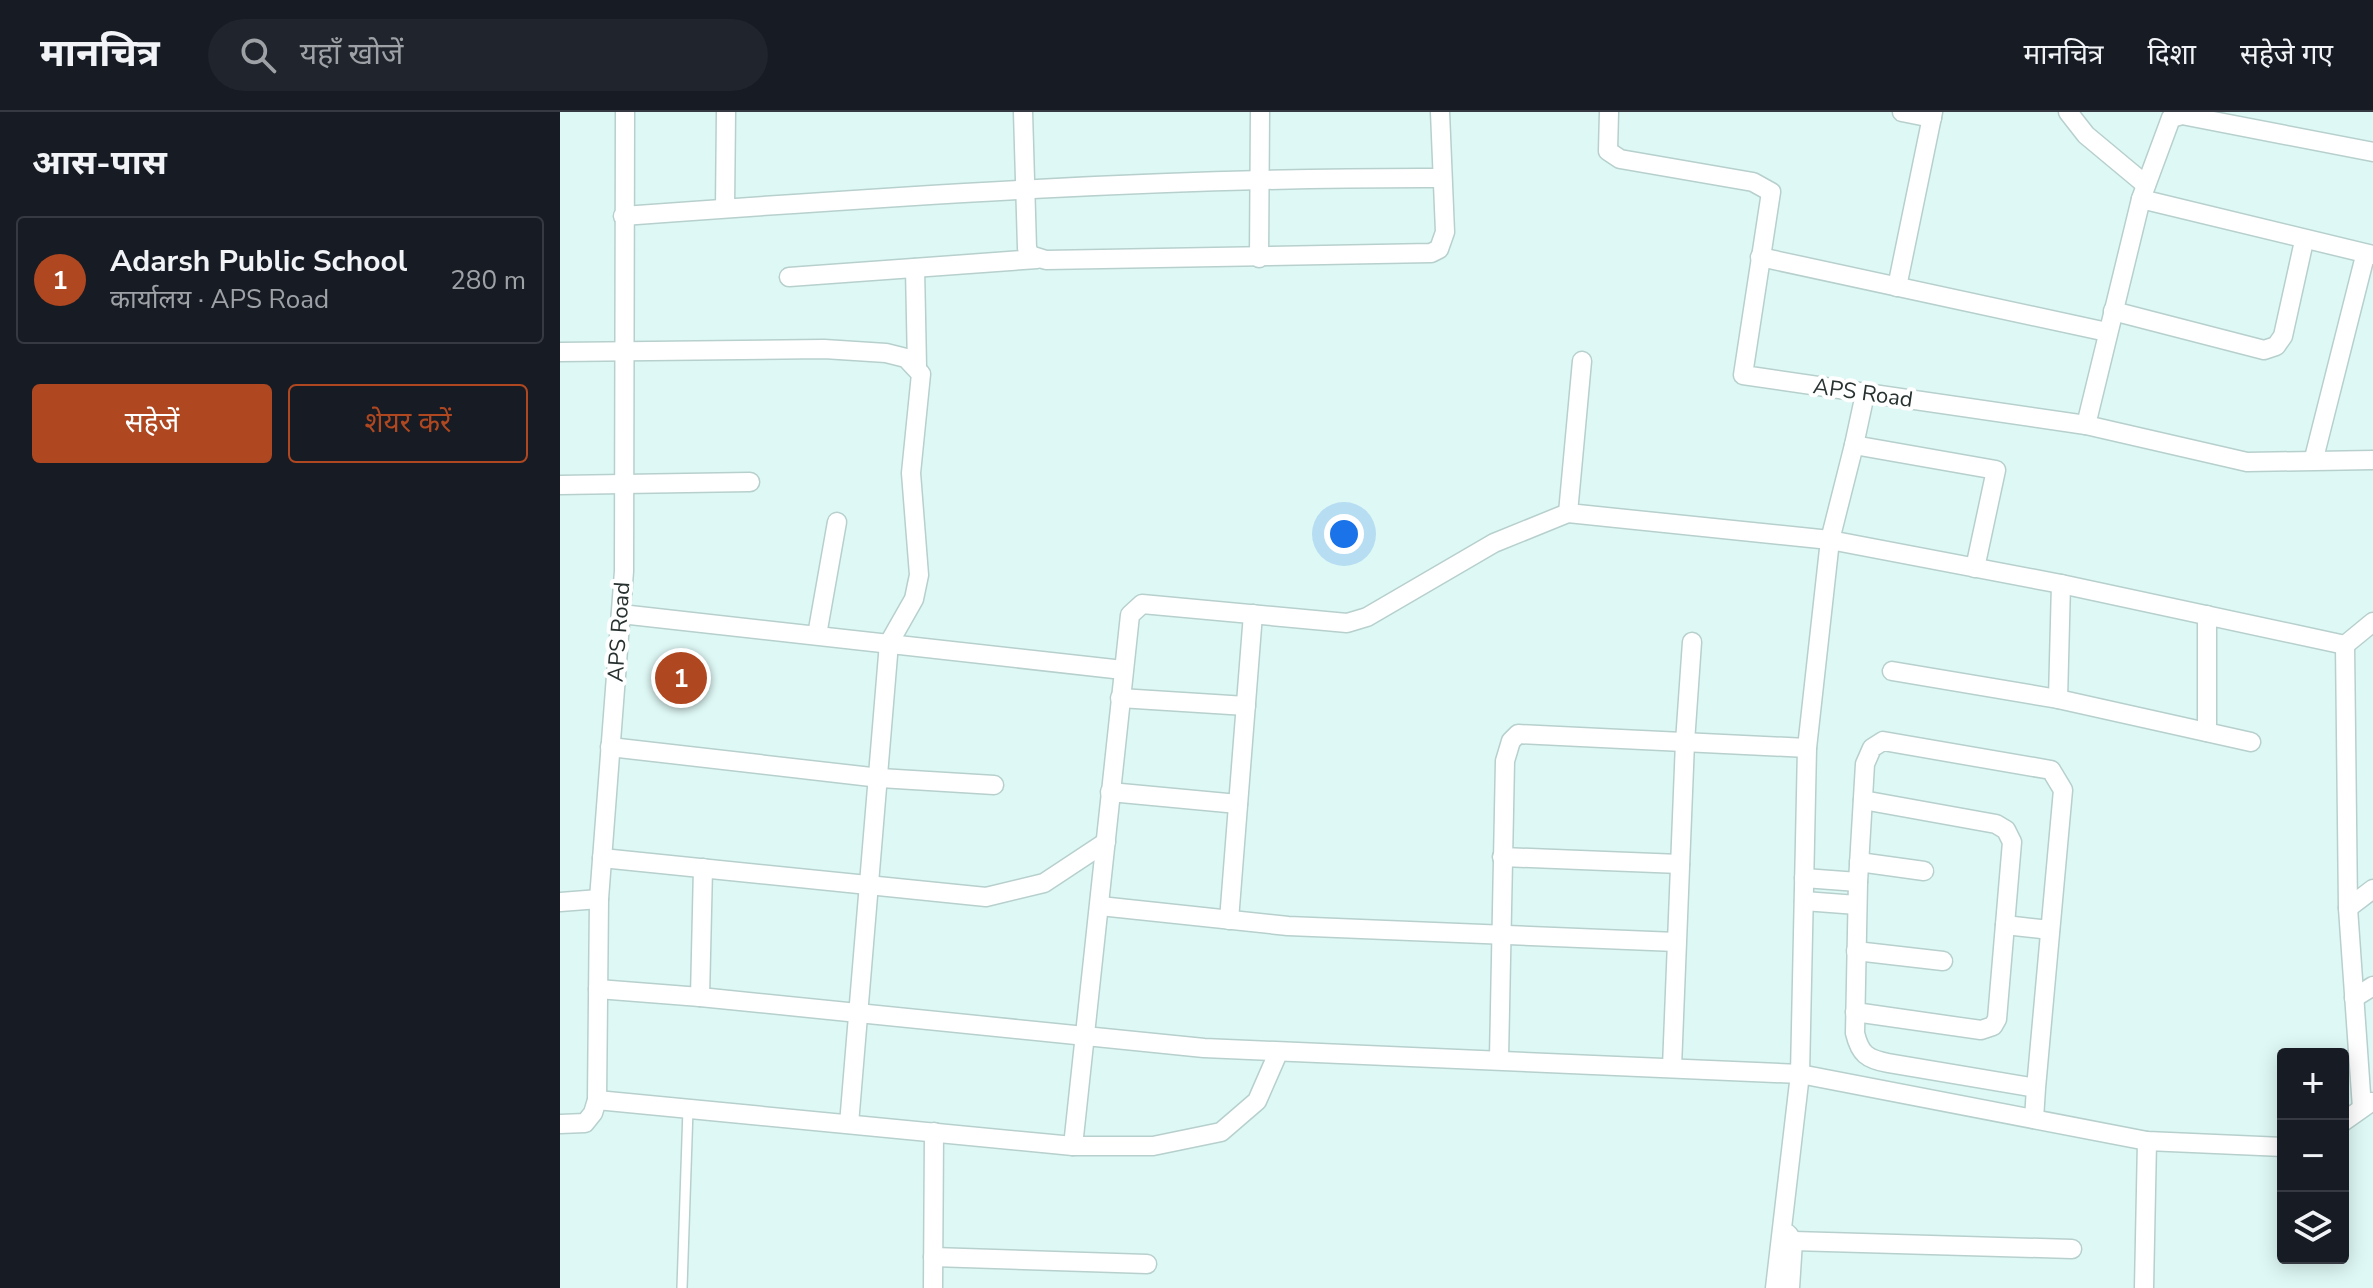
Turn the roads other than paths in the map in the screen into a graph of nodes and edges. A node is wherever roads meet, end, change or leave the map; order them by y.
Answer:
1 (625, 112) edge
2 (726, 112) edge
3 (1023, 112) edge
4 (1260, 112) edge
5 (1440, 112) edge
6 (1609, 112) edge
7 (1902, 112) edge
8 (2068, 112) edge
9 (1933, 115) edge
10 (2373, 152) edge
11 (1259, 178) junction
12 (1442, 178) junction
13 (1024, 187) junction
14 (2143, 192) junction
15 (725, 208) junction
16 (623, 216) junction
17 (2304, 241) junction
18 (2369, 256) edge
19 (1760, 257) junction
20 (1259, 258) junction
21 (1037, 259) junction
22 (915, 268) junction
23 (789, 277) dead end
24 (1897, 287) junction
25 (2113, 311) junction
26 (2107, 332) junction
27 (560, 352) edge
28 (622, 352) junction
29 (1582, 361) dead end
30 (917, 367) junction
31 (1865, 394) junction
32 (2086, 425) junction
33 (1854, 445) junction
34 (2314, 458) junction
35 (2373, 460) edge
36 (750, 482) dead end
37 (560, 485) edge
38 (623, 486) junction
39 (1568, 513) junction
40 (837, 522) dead end
41 (1830, 540) junction
42 (1975, 568) junction
43 (2061, 584) junction
44 (621, 614) junction
45 (1253, 614) junction
46 (2207, 615) junction
47 (2373, 622) edge
48 (817, 635) junction
49 (1692, 642) dead end
50 (889, 643) junction
51 (2345, 645) junction
52 (1123, 670) junction
53 (1892, 671) dead end
54 (1120, 698) junction
55 (2058, 699) junction
56 (1246, 706) junction
57 (2207, 732) junction
58 (1685, 742) junction
59 (2251, 742) dead end
60 (610, 747) junction
61 (1807, 748) junction
62 (880, 778) junction
63 (994, 785) dead end
64 (1110, 792) junction
65 (1863, 800) junction
66 (1238, 804) junction
67 (1106, 842) junction
68 (1502, 857) junction
69 (602, 858) junction
70 (1859, 862) junction
71 (1680, 864) junction
72 (703, 868) junction
73 (1924, 871) dead end
74 (1804, 878) junction
75 (1858, 882) junction
76 (868, 883) junction
77 (2373, 889) edge
78 (599, 899) junction
79 (1804, 901) junction
80 (560, 902) edge
81 (1857, 905) junction
82 (1100, 906) junction
83 (2348, 908) junction
84 (1229, 920) junction
85 (2005, 925) junction
86 (2050, 930) junction
87 (1499, 933) junction
88 (1676, 942) junction
89 (1856, 951) junction
90 (1943, 961) dead end
91 (2373, 986) edge
92 (598, 989) junction
93 (700, 997) junction
94 (2354, 998) junction
95 (1855, 1012) junction
96 (856, 1014) junction
97 (1087, 1037) junction
98 (1278, 1053) junction
99 (1499, 1058) junction
100 (1672, 1067) junction
101 (1800, 1074) junction
102 (1952, 1074) junction
103 (2036, 1088) junction
104 (597, 1100) junction
105 (1948, 1103) junction
106 (2368, 1104) edge
107 (688, 1106) junction
108 (2034, 1119) junction
109 (2346, 1120) edge
110 (560, 1124) edge
111 (849, 1124) junction
112 (934, 1132) junction
113 (2147, 1141) junction
114 (1073, 1146) junction
115 (2277, 1147) edge
116 (1788, 1234) junction
117 (2072, 1249) dead end
118 (933, 1257) junction
119 (1147, 1264) dead end
120 (682, 1288) edge
121 (933, 1288) edge
122 (1775, 1288) edge
123 (1790, 1288) edge
124 (2144, 1288) edge

1 - 16 street, APS Road
2 - 15 street
3 - 13 street
4 - 11 street
5 - 12 street
6 - 19 street, APS Road
7 - 9 street
8 - 14 street
9 - 24 street
10 - 14 street
11 - 12 street
11 - 13 street
11 - 20 street
12 - 20 street
13 - 15 street
13 - 21 street
14 - 17 street
14 - 25 street
15 - 16 street
16 - 28 street, APS Road
17 - 18 street
17 - 25 street
18 - 34 street
19 - 24 street
19 - 31 street, APS Road
20 - 21 street
21 - 22 street
22 - 23 street
22 - 30 street
24 - 26 street
25 - 26 street
26 - 32 street
27 - 28 street
28 - 30 street
28 - 38 street, APS Road
29 - 39 street
30 - 50 street
31 - 32 street, APS Road
31 - 33 street
32 - 34 street, APS Road
33 - 41 street
33 - 42 street
34 - 35 street, APS Road
36 - 38 street
37 - 38 street
38 - 44 street, APS Road
39 - 41 street
39 - 45 street
40 - 48 street
41 - 42 street
41 - 61 street
42 - 43 street
43 - 46 street
43 - 55 street
44 - 48 street
44 - 60 street, APS Road
45 - 52 street
45 - 56 street
46 - 51 street
46 - 57 street
47 - 51 street
48 - 50 street
49 - 58 street
50 - 52 street
50 - 62 street
51 - 83 street
52 - 54 street
53 - 55 street
54 - 56 street
54 - 64 street
55 - 57 street
56 - 66 street
57 - 59 street
58 - 61 street
58 - 68 street
58 - 71 street
60 - 62 street
60 - 69 street, APS Road
61 - 74 street
62 - 63 street
62 - 76 street
64 - 66 street
64 - 67 street
65 - 70 street
65 - 85 street
65 - 86 street
66 - 84 street
67 - 76 street
67 - 82 street
68 - 71 street
68 - 87 street
69 - 72 street
69 - 78 street, APS Road
70 - 73 street
70 - 75 street
71 - 88 street
72 - 76 street
72 - 93 street
74 - 75 street
74 - 79 street
75 - 81 street
76 - 96 street
77 - 83 street
78 - 80 street
78 - 92 street, APS Road
79 - 81 street
79 - 101 street
81 - 89 street
82 - 84 street
82 - 97 street
83 - 94 street
84 - 87 street
85 - 86 street
85 - 95 street
86 - 103 street
87 - 88 street
87 - 99 street
88 - 100 street
89 - 90 street
89 - 95 street
91 - 94 street
92 - 93 street
92 - 104 street, APS Road
93 - 96 street
94 - 106 street
95 - 102 street
96 - 97 street
96 - 111 street
97 - 98 street
97 - 114 street
98 - 99 street
98 - 114 street
99 - 100 street
100 - 101 street
101 - 105 street
101 - 116 street
102 - 103 street
102 - 105 street
103 - 108 street
104 - 107 street
104 - 110 street
105 - 108 street
106 - 109 street
107 - 111 street
107 - 120 lane
108 - 113 street
111 - 112 street
112 - 114 street
112 - 118 street
113 - 115 street
113 - 124 street
116 - 117 street
116 - 122 street
116 - 123 street
118 - 119 street
118 - 121 street

